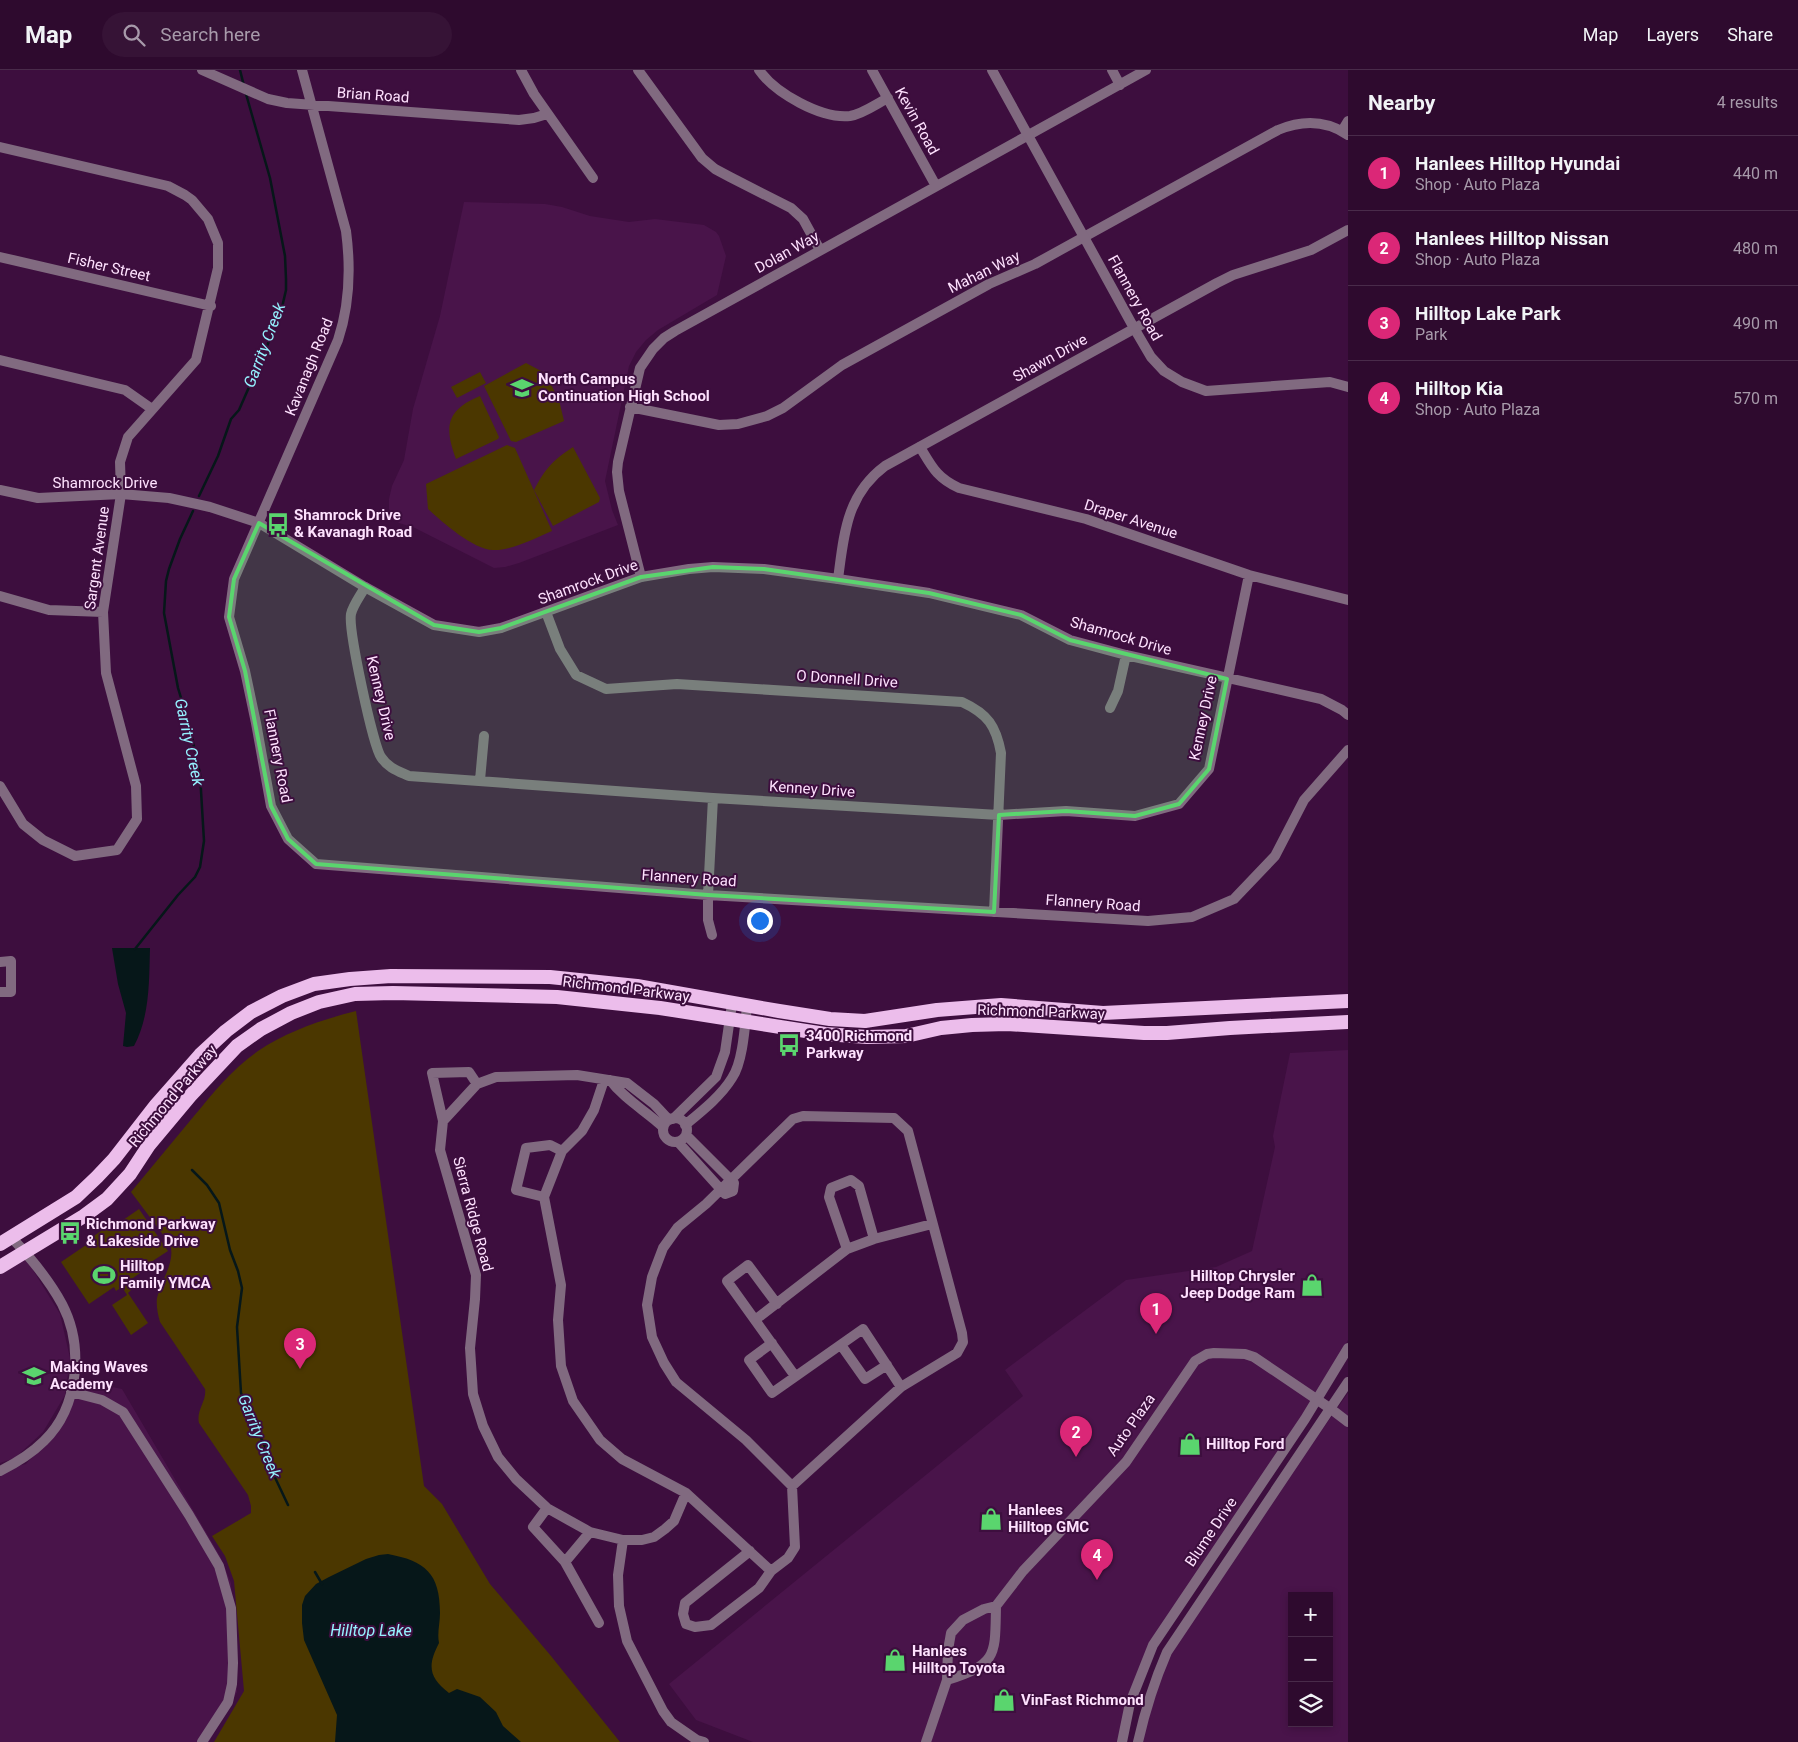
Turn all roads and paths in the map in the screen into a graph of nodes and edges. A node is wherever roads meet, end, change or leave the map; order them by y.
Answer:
1 (202, 70) edge
2 (302, 70) edge
3 (521, 70) edge
4 (638, 70) edge
5 (760, 70) edge
6 (872, 70) edge
7 (992, 70) edge
8 (1112, 70) edge
9 (1146, 70) edge
10 (1120, 85) junction
11 (888, 98) junction
12 (311, 105) junction
13 (547, 114) junction
14 (1348, 122) edge
15 (1345, 133) edge
16 (1029, 136) junction
17 (0, 147) edge
18 (593, 178) dead end
19 (936, 186) junction
20 (1348, 230) edge
21 (1083, 237) junction
22 (820, 250) junction
23 (0, 257) edge
24 (210, 306) junction
25 (1134, 328) junction
26 (0, 360) edge
27 (1348, 387) edge
28 (630, 407) junction
29 (152, 409) junction
30 (920, 447) junction
31 (0, 490) edge
32 (121, 494) junction
33 (259, 523) junction
34 (1249, 575) junction
35 (640, 577) junction
36 (838, 579) junction
37 (365, 587) junction
38 (0, 596) edge
39 (1348, 600) edge
40 (103, 612) junction
41 (546, 612) junction
42 (1126, 655) junction
43 (1227, 679) junction
44 (1110, 708) dead end
45 (1348, 715) edge
46 (484, 736) dead end
47 (1348, 750) edge
48 (480, 780) junction
49 (0, 786) edge
50 (713, 798) junction
51 (999, 815) junction
52 (708, 895) junction
53 (994, 912) junction
54 (712, 935) dead end
55 (0, 962) edge
56 (0, 992) edge
57 (1348, 1001) edge
58 (732, 1004) junction
59 (747, 1006) junction
60 (730, 1020) junction
61 (746, 1022) junction
62 (1348, 1022) edge
63 (607, 1080) junction
64 (477, 1084) junction
65 (443, 1121) junction
66 (669, 1122) junction
67 (683, 1134) junction
68 (562, 1151) junction
69 (706, 1155) junction
70 (698, 1163) junction
71 (731, 1179) junction
72 (721, 1189) junction
73 (544, 1197) junction
74 (932, 1224) junction
75 (874, 1238) junction
76 (5, 1241) edge
77 (847, 1249) junction
78 (25, 1252) junction
79 (0, 1267) edge
80 (777, 1304) junction
81 (755, 1320) junction
82 (772, 1343) junction
83 (841, 1345) junction
84 (1348, 1348) edge
85 (887, 1365) junction
86 (796, 1376) junction
87 (1348, 1382) edge
88 (901, 1387) junction
89 (71, 1392) junction
90 (1317, 1399) junction
91 (1331, 1409) junction
92 (1348, 1422) edge
93 (0, 1471) edge
94 (792, 1486) junction
95 (686, 1493) junction
96 (547, 1508) junction
97 (590, 1532) junction
98 (624, 1540) junction
99 (750, 1551) junction
100 (565, 1562) junction
101 (771, 1571) junction
102 (996, 1606) junction
103 (600, 1623) dead end
104 (947, 1680) junction
105 (202, 1742) edge
106 (704, 1742) edge
107 (926, 1742) edge
108 (1122, 1742) edge
109 (1138, 1742) edge

1 - 12 street, Brian Road
2 - 12 street, Kavanagh Road
3 - 13 street
4 - 22 street
5 - 11 street
6 - 11 street, Kevin Road
7 - 16 street, Flannery Road
8 - 10 street
9 - 10 street, Dolan Way
10 - 16 street, Dolan Way
11 - 19 street, Kevin Road
12 - 13 street, Brian Road
12 - 33 street, Kavanagh Road
13 - 18 street
14 - 15 street
15 - 21 street, Mahan Way
16 - 19 street, Dolan Way
16 - 21 street, Flannery Road
17 - 24 street, Sargent Avenue
19 - 22 street, Dolan Way
20 - 25 street, Shawn Drive
21 - 25 street, Flannery Road
21 - 28 street, Mahan Way
22 - 28 street, Dolan Way
23 - 24 street, Fisher Street
24 - 29 street, Sargent Avenue
25 - 27 street, Flannery Road
25 - 30 street, Shawn Drive
26 - 29 street
28 - 35 street, Dolan Way
29 - 32 street, Sargent Avenue
30 - 34 street, Draper Avenue
30 - 36 street, Shawn Drive
31 - 32 street, Shamrock Drive
32 - 33 street, Shamrock Drive
32 - 40 street, Sargent Avenue
33 - 37 street, Shamrock Drive
33 - 52 street, Flannery Road
34 - 39 street, Draper Avenue
34 - 43 street, Kenney Drive
35 - 36 street, Shamrock Drive
35 - 41 street, Shamrock Drive
36 - 42 street, Shamrock Drive
37 - 41 street, Shamrock Drive
37 - 48 street, Kenney Drive
38 - 40 street
40 - 49 street, Sargent Avenue
41 - 51 street, O Donnell Drive
42 - 43 street, Shamrock Drive
42 - 44 street
43 - 45 street, Shamrock Drive
43 - 51 street, Kenney Drive
46 - 48 street
47 - 53 street, Flannery Road
48 - 50 street, Kenney Drive
50 - 51 street, Kenney Drive
50 - 52 street
51 - 53 street, O Donnell Drive
52 - 53 street, Flannery Road
52 - 54 street
55 - 56 street
57 - 59 highway, Richmond Parkway
58 - 59 highway, Richmond Parkway
58 - 60 street
58 - 76 highway, Richmond Parkway
59 - 61 street
60 - 61 highway, Richmond Parkway
60 - 66 street
60 - 78 highway, Richmond Parkway
61 - 62 highway, Richmond Parkway
61 - 67 street
63 - 64 street
63 - 66 street
63 - 68 street
64 - 65 street
64 - 65 street, Sierra Ridge Road
65 - 96 street, Sierra Ridge Road
66 - 67 street
66 - 67 street
67 - 69 street
67 - 70 street
68 - 73 street
68 - 73 street
69 - 70 street
69 - 71 street
70 - 72 street
71 - 72 street
71 - 74 street
72 - 94 street
73 - 95 street
74 - 75 street
74 - 88 street
75 - 77 street
75 - 77 street
76 - 78 street
77 - 80 street
78 - 79 highway, Richmond Parkway
78 - 89 street
80 - 81 street
80 - 81 street
81 - 82 street
82 - 86 street
82 - 86 street
83 - 85 street
83 - 85 street
83 - 86 street
84 - 90 street, Blume Drive
85 - 88 street
87 - 91 street, Blume Drive
88 - 94 street
89 - 93 street
89 - 105 street
90 - 91 street, Auto Plaza
90 - 102 street, Auto Plaza
90 - 108 street, Blume Drive
91 - 92 street, Auto Plaza
91 - 109 street, Blume Drive
94 - 101 street
95 - 98 street, Sierra Ridge Road
95 - 99 street
96 - 97 street, Sierra Ridge Road
96 - 100 street
97 - 98 street, Sierra Ridge Road
97 - 100 street
98 - 106 street
99 - 101 street
99 - 101 street
100 - 103 street
102 - 104 street
102 - 104 street
104 - 107 street

